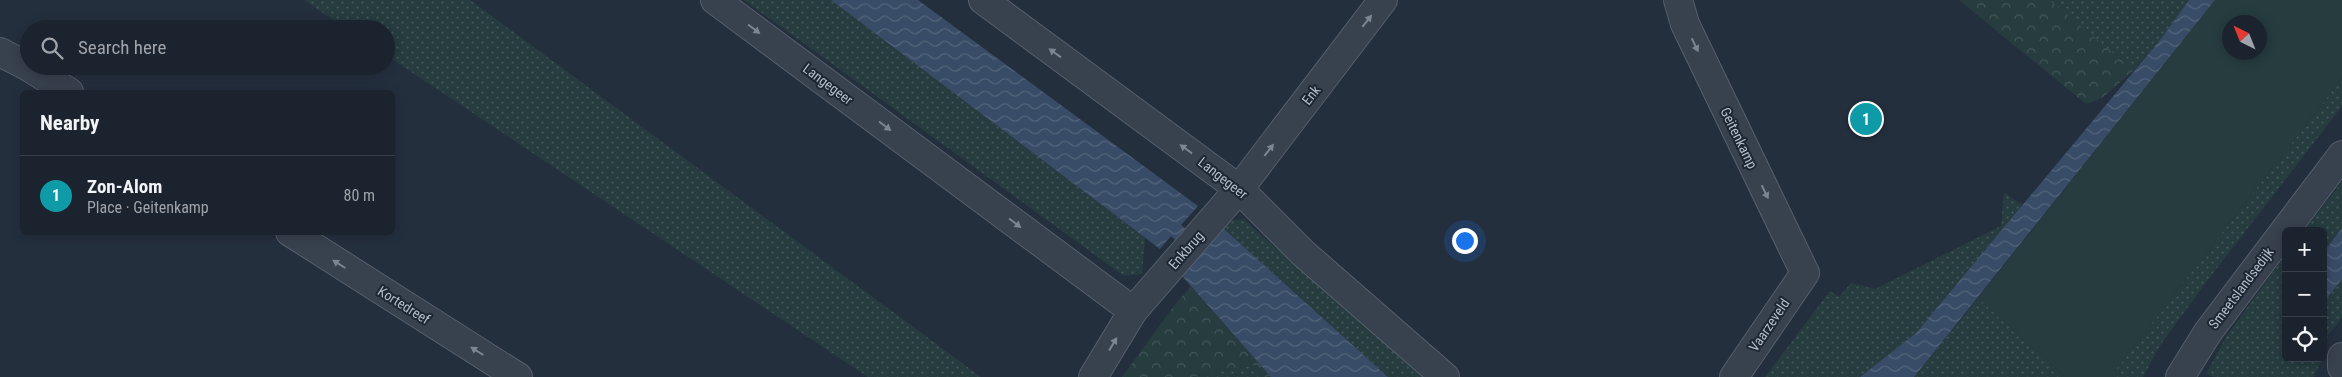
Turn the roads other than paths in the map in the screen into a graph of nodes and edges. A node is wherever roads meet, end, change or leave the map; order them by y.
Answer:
1 (715, 0) edge
2 (983, 0) edge
3 (1383, 0) edge
4 (1678, 0) edge
5 (0, 52) edge
6 (20, 62) edge
7 (42, 75) edge
8 (66, 90) edge
9 (2342, 155) edge
10 (1232, 197) junction
11 (295, 235) edge
12 (1805, 274) joint
13 (1133, 311) junction
14 (2342, 356) edge
15 (2342, 367) edge
16 (518, 377) edge
17 (1093, 377) edge
18 (1445, 377) edge
19 (1734, 377) edge
20 (2180, 377) edge

1 -> 13 street, Langegeer
10 -> 2 street, Langegeer
10 -> 3 street, Enk
4 -> 12 street, Geitenkamp
5 - 6 street
7 - 8 street
9 - 20 street, Smeetslandsedijk
10 - 13 street, Enkbrug
10 - 18 street, Langegeer
16 -> 11 street, Kortedreef
12 - 19 street, Vaarzeveld
17 -> 13 street
14 - 15 street

